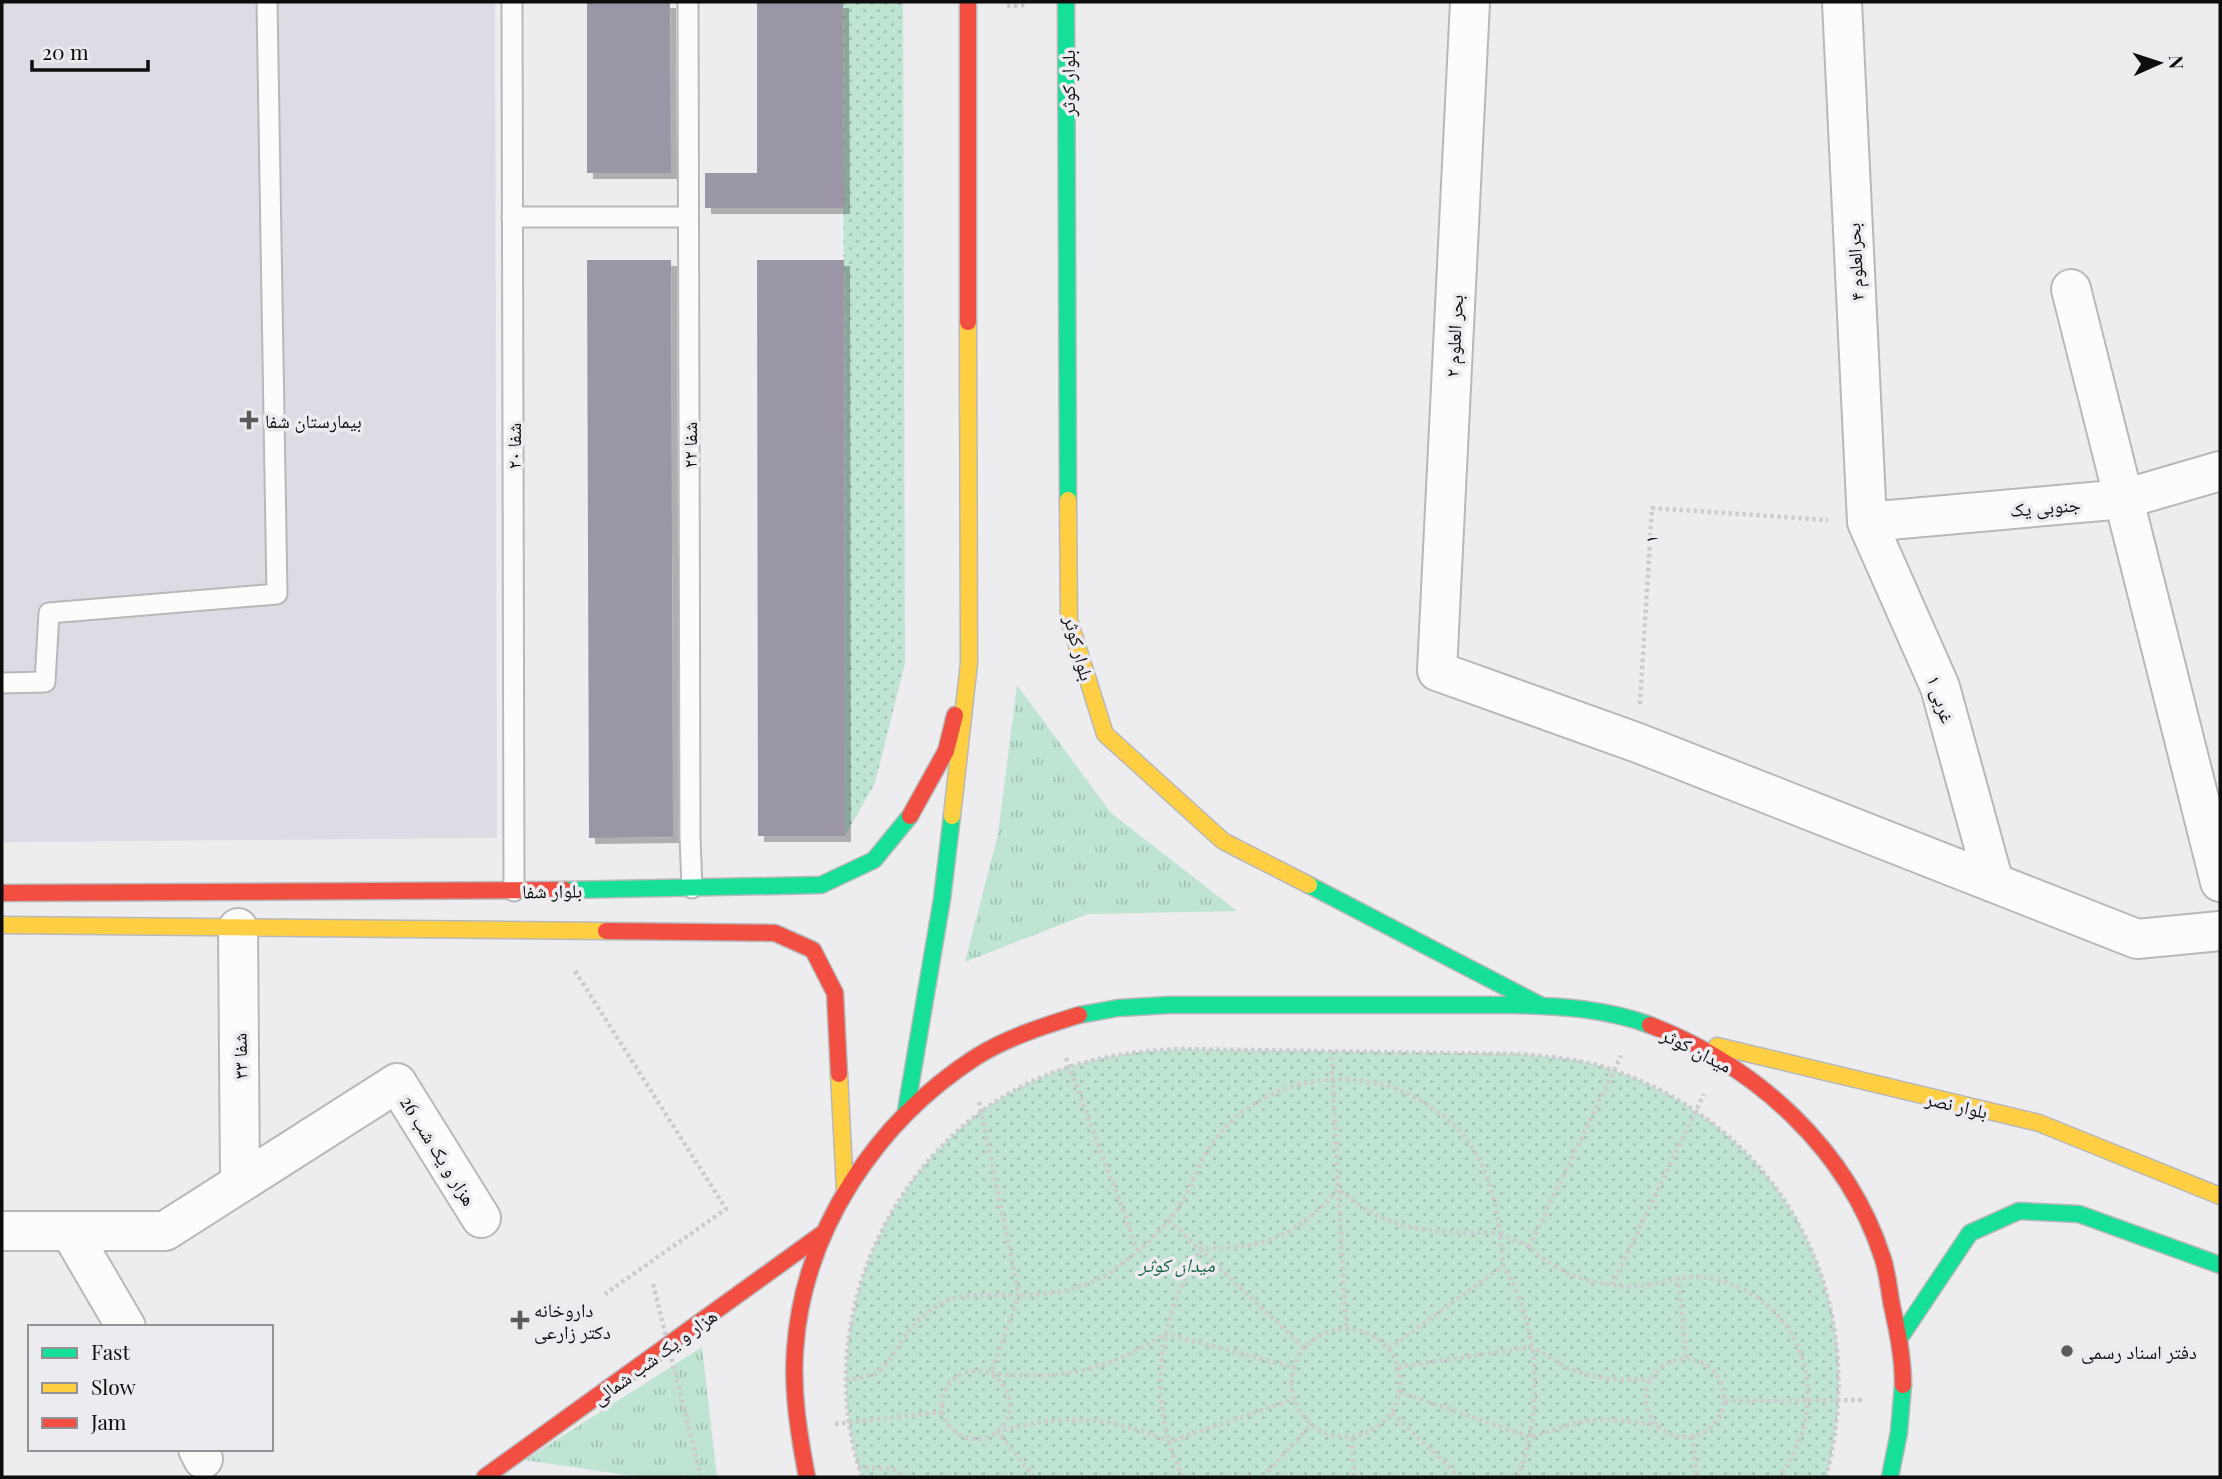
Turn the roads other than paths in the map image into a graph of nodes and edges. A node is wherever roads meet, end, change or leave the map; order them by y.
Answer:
1 (267, 2) edge
2 (512, 2) edge
3 (688, 2) edge
4 (1067, 2) edge
5 (1470, 2) edge
6 (1842, 2) edge
7 (968, 5) edge
8 (688, 216) junction
9 (512, 217) junction
10 (2071, 289) dead end
11 (2220, 471) edge
12 (2124, 499) junction
13 (1867, 522) junction
14 (970, 663) junction
15 (2, 683) edge
16 (2220, 882) edge
17 (1994, 883) junction
18 (692, 888) junction
19 (514, 891) junction
20 (2, 893) edge
21 (2, 925) edge
22 (238, 928) junction
23 (2220, 931) edge
24 (1540, 1005) junction
25 (1685, 1039) junction
26 (906, 1111) junction
27 (240, 1183) junction
28 (845, 1190) junction
29 (2220, 1196) edge
30 (481, 1218) dead end
31 (2, 1231) edge
32 (70, 1231) junction
33 (822, 1234) junction
34 (2220, 1265) edge
35 (125, 1325) edge
36 (1899, 1339) junction
37 (485, 1477) edge
38 (807, 1477) edge
39 (1890, 1477) edge

1 - 15 lane
2 - 9 lane, شفا ۲۰
3 - 8 lane, شفا ۲۲
4 - 24 main road, بلوار کوثر
5 - 17 street, بحر العلوم ۲
6 - 13 street, بحرالعلوم ۴
7 - 14 main road
8 - 9 lane
8 - 18 lane, شفا ۲۲
9 - 19 lane, شفا ۲۰
10 - 12 street
11 - 12 street, جنوبی یک
12 - 13 street, جنوبی یک
12 - 16 street
13 - 17 street, غربی ۱
14 - 18 main road, بلوار شفا
14 - 26 main road
17 - 23 street
18 - 19 main road, بلوار شفا
19 - 20 main road, بلوار شفا
21 - 22 main road
22 - 27 street, شفا ۳۳
22 - 28 main road
24 - 25 main road, میدان کوثر
24 - 26 main road, میدان کوثر
25 - 29 main road, بلوار نصر
25 - 36 main road, میدان کوثر
26 - 28 main road, میدان کوثر
27 - 30 street, هزار و یک شب 26
27 - 32 street
28 - 33 main road, میدان کوثر
31 - 32 street
32 - 35 street
33 - 37 main road, هزار و یک شب شمالی
33 - 38 main road, میدان کوثر
34 - 36 main road
36 - 39 main road, میدان کوثر

